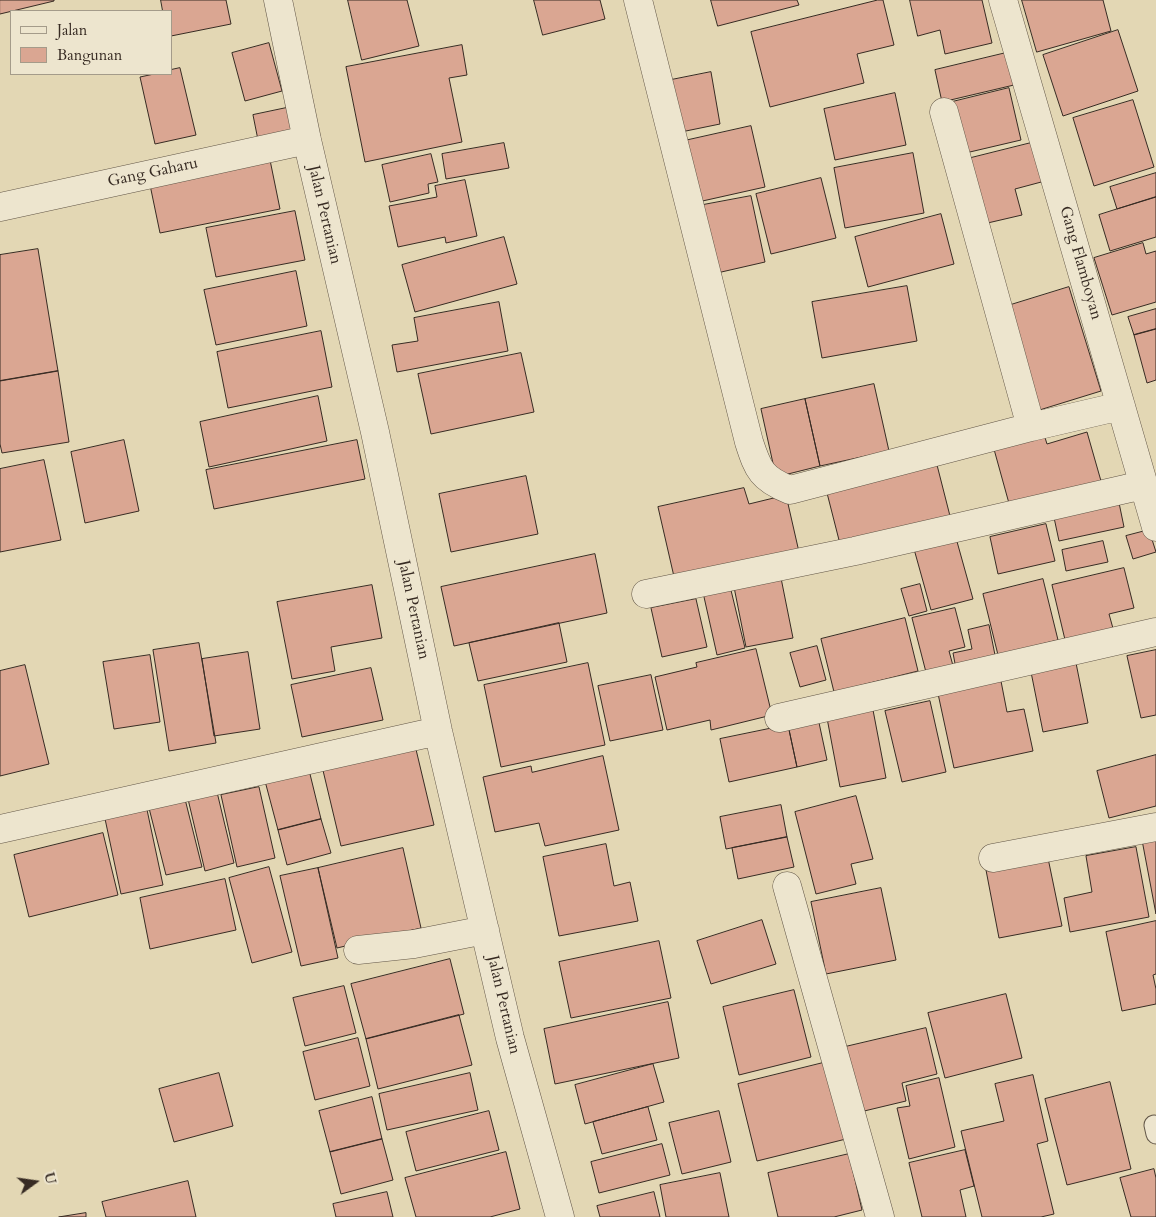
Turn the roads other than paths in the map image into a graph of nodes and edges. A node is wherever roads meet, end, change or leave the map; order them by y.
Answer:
1 (278, 0) edge
2 (638, 0) edge
3 (1003, 0) edge
4 (944, 112) dead end
5 (307, 140) junction
6 (0, 207) edge
7 (1122, 406) junction
8 (1031, 427) junction
9 (1143, 484) junction
10 (1156, 527) edge
11 (646, 594) dead end
12 (1156, 632) edge
13 (779, 718) dead end
14 (438, 731) junction
15 (1156, 827) edge
16 (0, 829) edge
17 (993, 858) dead end
18 (787, 886) dead end
19 (485, 930) junction
20 (358, 950) dead end
21 (560, 1217) edge
22 (880, 1217) edge

1 - 5 street, Jalan Pertanian
2 - 8 street
3 - 7 street, Gang Flamboyan
4 - 8 street
5 - 6 street, Gang Gaharu
5 - 14 street, Jalan Pertanian
7 - 8 street
7 - 9 street, Gang Flamboyan
9 - 10 street, Gang Flamboyan
9 - 11 street
12 - 13 street
14 - 16 street
14 - 19 street, Jalan Pertanian
15 - 17 street
18 - 22 street
19 - 20 street
19 - 21 street, Jalan Pertanian

